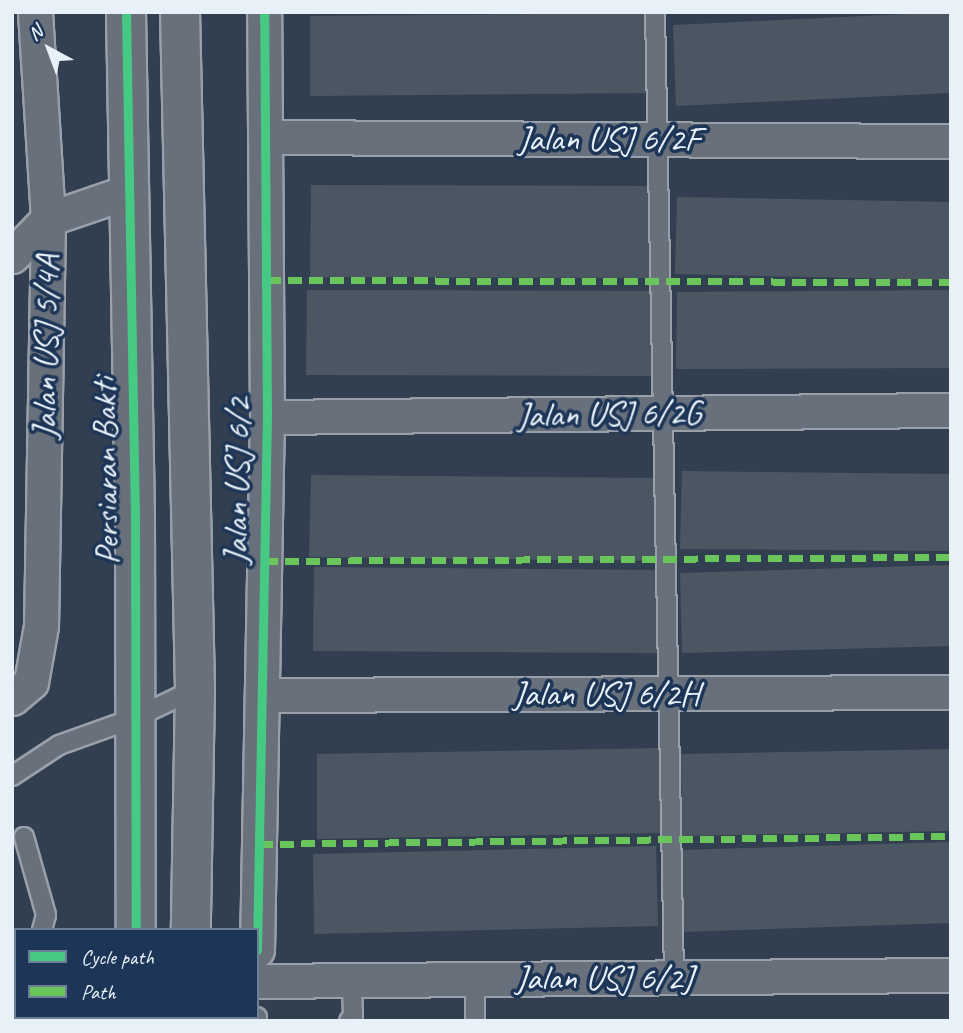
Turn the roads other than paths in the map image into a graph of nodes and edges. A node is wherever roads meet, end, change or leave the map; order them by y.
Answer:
1 (35, 12) edge
2 (126, 12) edge
3 (180, 12) edge
4 (264, 12) edge
5 (655, 12) edge
6 (267, 137) junction
7 (658, 139) junction
8 (951, 141) edge
9 (130, 191) junction
10 (48, 219) junction
11 (12, 256) edge
12 (951, 411) edge
13 (663, 413) junction
14 (267, 417) junction
15 (195, 689) junction
16 (22, 690) edge
17 (951, 692) edge
18 (669, 693) junction
19 (262, 695) junction
20 (135, 718) junction
21 (12, 776) edge
22 (24, 837) dead end
23 (43, 928) edge
24 (136, 928) edge
25 (191, 928) edge
26 (257, 928) edge
27 (951, 975) edge
28 (674, 978) junction
29 (475, 979) junction
30 (259, 981) edge
31 (352, 981) junction
32 (349, 1021) edge
33 (475, 1021) edge

1 - 10 street, Jalan USJ 5/4A
2 - 9 street, Persiaran Bakti
3 - 15 street
4 - 6 street, Jalan USJ 6/2
5 - 7 lane
6 - 7 street, Jalan USJ 6/2F
6 - 14 street, Jalan USJ 6/2
7 - 8 street, Jalan USJ 6/2F
7 - 13 lane
9 - 10 street
9 - 20 street, Persiaran Bakti
10 - 11 street
10 - 16 street, Jalan USJ 5/4A
12 - 13 street, Jalan USJ 6/2G
13 - 14 street, Jalan USJ 6/2G
13 - 18 lane
14 - 19 street, Jalan USJ 6/2
15 - 20 lane
15 - 25 street
17 - 18 street, Jalan USJ 6/2H
18 - 19 street, Jalan USJ 6/2H
18 - 28 lane
19 - 26 street, Jalan USJ 6/2
20 - 21 lane
20 - 24 street, Persiaran Bakti
22 - 23 lane
27 - 28 street, Jalan USJ 6/2J
28 - 29 street, Jalan USJ 6/2J
29 - 31 street, Jalan USJ 6/2J
29 - 33 lane
30 - 31 street, Jalan USJ 6/2J
31 - 32 lane

